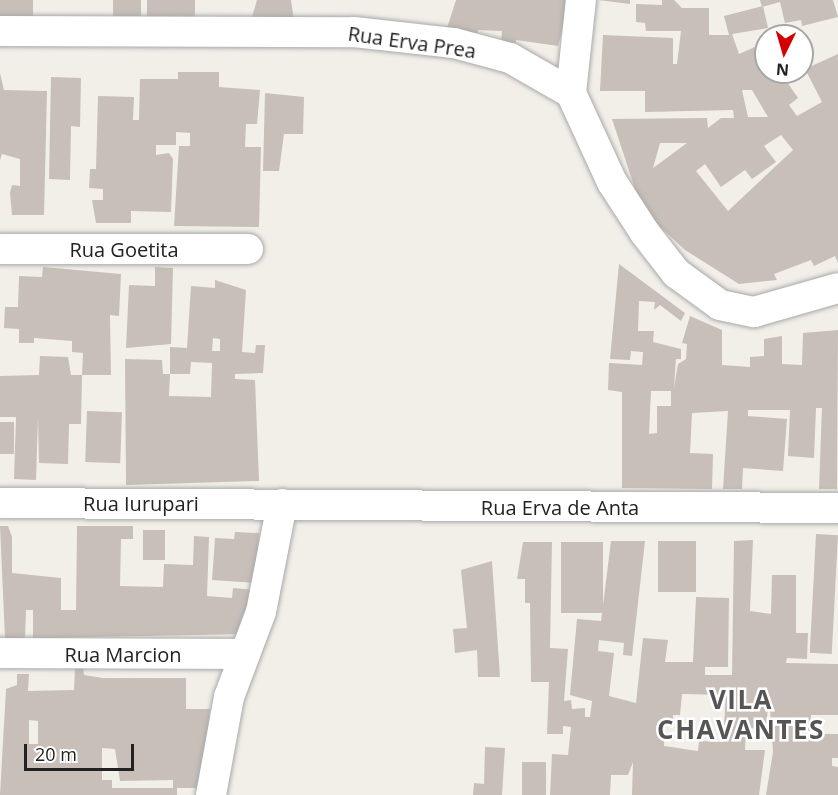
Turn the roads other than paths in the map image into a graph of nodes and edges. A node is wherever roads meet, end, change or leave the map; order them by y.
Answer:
1 (581, 0) edge
2 (0, 31) edge
3 (572, 93) junction
4 (0, 249) edge
5 (248, 249) dead end
6 (838, 288) edge
7 (0, 503) edge
8 (282, 504) junction
9 (838, 508) edge
10 (0, 653) edge
11 (245, 654) junction
12 (211, 795) edge

1 - 3 street
2 - 3 street, Rua Erva Prea
3 - 6 street
4 - 5 street, Rua Goetita
7 - 8 street, Rua Iurupari
8 - 9 street, Rua Erva de Anta
8 - 11 street
10 - 11 street, Rua Marcion
11 - 12 street

